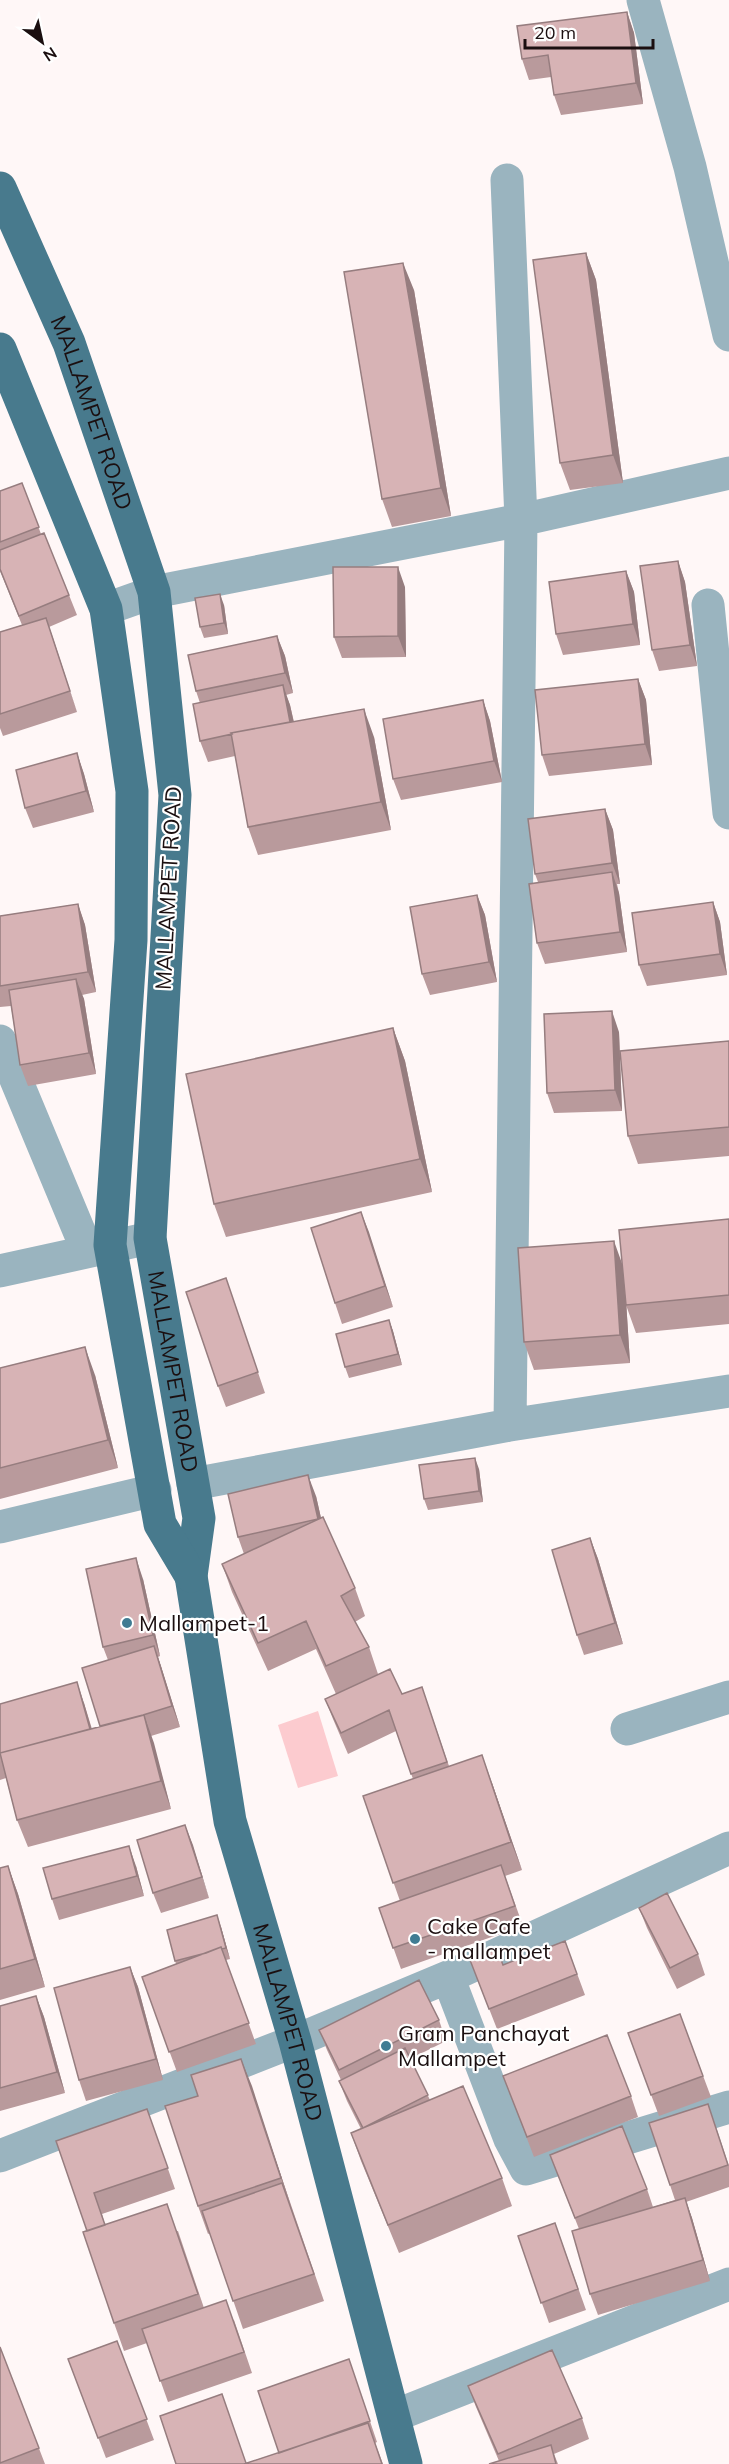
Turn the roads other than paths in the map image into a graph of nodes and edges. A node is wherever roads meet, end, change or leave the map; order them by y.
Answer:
1 (643, 0) edge
2 (507, 180) dead end
3 (0, 188) edge
4 (729, 335) edge
5 (0, 349) edge
6 (729, 472) edge
7 (521, 520) junction
8 (154, 592) junction
9 (708, 605) dead end
10 (106, 609) junction
11 (729, 813) edge
12 (0, 1041) edge
13 (150, 1238) junction
14 (99, 1247) junction
15 (0, 1271) edge
16 (729, 1391) edge
17 (510, 1425) junction
18 (193, 1484) junction
19 (155, 1490) junction
20 (0, 1527) edge
21 (191, 1576) junction
22 (729, 1697) edge
23 (627, 1729) dead end
24 (729, 1848) edge
25 (448, 1977) junction
26 (295, 2041) junction
27 (729, 2107) edge
28 (0, 2156) edge
29 (729, 2284) edge
30 (394, 2416) junction
31 (406, 2464) edge

1 - 4 street
2 - 7 street
3 - 8 main road, MALLAMPET ROAD
5 - 10 main road, MALLAMPET ROAD
6 - 7 street
7 - 8 street
7 - 17 street
8 - 10 street
8 - 13 main road, MALLAMPET ROAD
9 - 11 street
10 - 14 main road, MALLAMPET ROAD
12 - 14 street
13 - 14 street
13 - 18 main road, MALLAMPET ROAD
14 - 15 street
14 - 19 main road, MALLAMPET ROAD
16 - 17 street
17 - 18 street
18 - 21 main road, MALLAMPET ROAD
19 - 20 street
19 - 21 main road, MALLAMPET ROAD
21 - 26 main road, MALLAMPET ROAD
22 - 23 street
24 - 25 street
25 - 26 street
25 - 27 street
26 - 28 street
26 - 30 main road, MALLAMPET ROAD
29 - 30 street
30 - 31 main road, MALLAMPET ROAD

